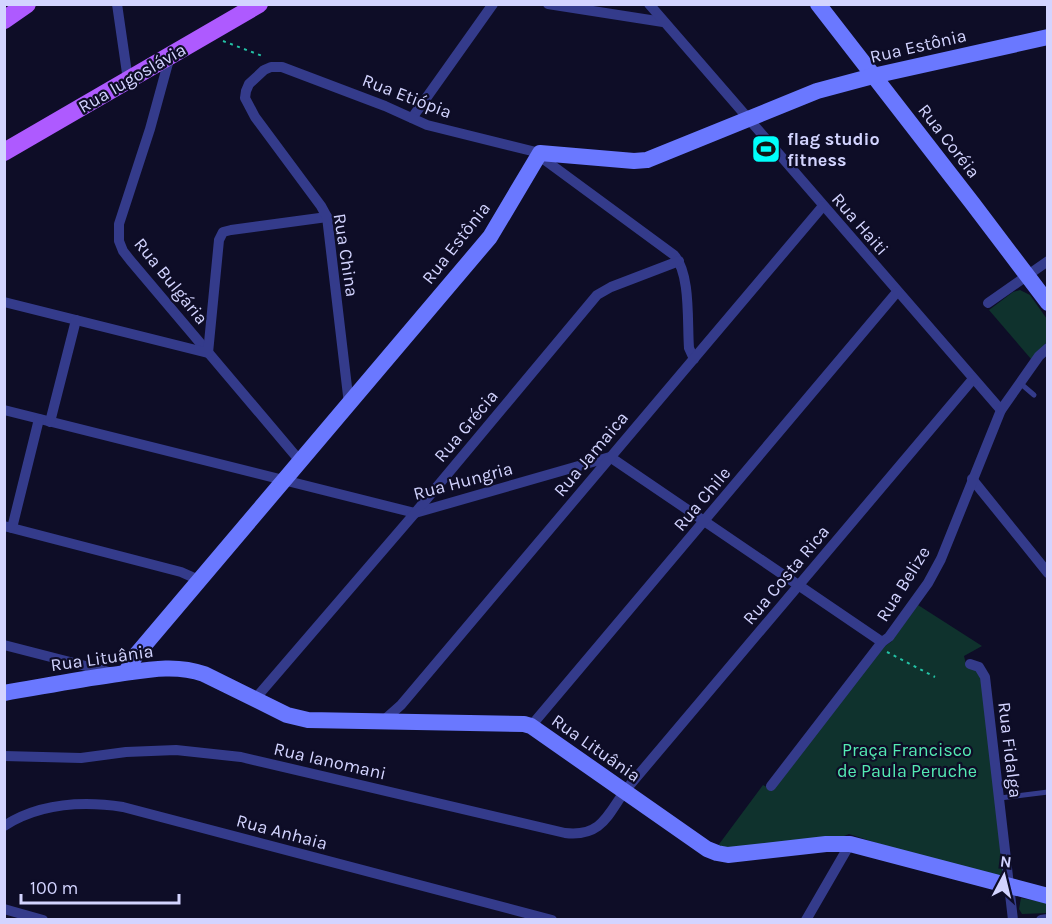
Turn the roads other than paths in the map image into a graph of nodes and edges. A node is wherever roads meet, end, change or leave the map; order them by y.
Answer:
1 (27, 4) edge
2 (117, 4) edge
3 (259, 4) edge
4 (493, 4) edge
5 (548, 4) edge
6 (649, 4) edge
7 (818, 4) edge
8 (4, 20) edge
9 (663, 22) junction
10 (1047, 37) edge
11 (170, 56) junction
12 (264, 70) joint
13 (873, 76) junction
14 (128, 80) junction
15 (412, 118) junction
16 (749, 119) junction
17 (4, 152) edge
18 (539, 154) junction
19 (823, 206) junction
20 (327, 217) junction
21 (679, 261) junction
22 (1047, 261) edge
23 (1026, 275) junction
24 (897, 292) junction
25 (4, 302) edge
26 (988, 303) dead end
27 (1047, 303) edge
28 (76, 320) junction
29 (1047, 348) edge
30 (208, 353) junction
31 (694, 359) junction
32 (973, 379) junction
33 (1020, 383) junction
34 (1035, 395) dead end
35 (349, 404) junction
36 (4, 410) edge
37 (1001, 410) junction
38 (44, 421) junction
39 (610, 458) junction
40 (300, 461) junction
41 (972, 479) junction
42 (284, 481) junction
43 (415, 513) junction
44 (705, 521) junction
45 (8, 527) edge
46 (1047, 573) edge
47 (199, 580) junction
48 (799, 585) junction
49 (4, 645) edge
50 (880, 645) junction
51 (970, 664) dead end
52 (122, 673) junction
53 (4, 693) edge
54 (255, 699) junction
55 (383, 721) junction
56 (531, 726) junction
57 (4, 756) edge
58 (771, 786) dead end
59 (624, 792) junction
60 (1047, 792) edge
61 (1000, 798) junction
62 (4, 826) edge
63 (850, 844) junction
64 (1011, 887) junction
65 (1047, 896) edge
66 (4, 909) edge
67 (1047, 919) edge
68 (44, 920) edge
69 (552, 920) edge
70 (806, 920) edge
71 (1013, 920) edge
72 (1041, 920) edge

1 - 8 main road
2 - 14 street
3 - 11 main road, Rua Iugoslávia
4 - 15 street
5 - 9 street
6 - 9 street, Rua Haiti
7 - 13 street, Rua Coréia
9 - 16 street, Rua Haiti
10 - 13 street, Rua Estônia
11 - 14 main road, Rua Iugoslávia
11 - 30 street, Rua Bulgária
12 - 15 street, Rua Etiópia
12 - 20 street, Rua China
13 - 16 street, Rua Estônia
13 - 23 street, Rua Coréia
14 - 17 main road, Rua Iugoslávia
15 - 18 street, Rua Etiópia
16 - 18 street, Rua Estônia
16 - 19 street, Rua Haiti
18 - 21 street, Rua Etiópia
18 - 35 street, Rua Estônia
19 - 24 street, Rua Haiti
19 - 31 street, Rua Jamaica
20 - 30 street
20 - 35 street, Rua China
21 - 31 street
21 - 43 street, Rua Grécia
22 - 23 street
23 - 26 street
23 - 27 street, Rua Coréia
24 - 32 street, Rua Haiti
24 - 44 street, Rua Chile
25 - 28 street
28 - 30 street
28 - 38 street
29 - 33 street, Rua Belize
30 - 40 street, Rua Bulgária
31 - 39 street, Rua Jamaica
32 - 37 street, Rua Haiti
32 - 48 street, Rua Costa Rica
33 - 34 lane
33 - 37 street, Rua Belize
35 - 40 street, Rua Estônia
36 - 38 street, Rua Hungria
37 - 41 street, Rua Belize
38 - 42 street, Rua Hungria
38 - 45 street
39 - 43 street, Rua Hungria
39 - 44 street
39 - 55 street, Rua Jamaica
40 - 42 street, Rua Estônia
41 - 46 street
41 - 50 street, Rua Belize
42 - 43 street, Rua Hungria
42 - 47 street, Rua Estônia
43 - 54 street, Rua Grécia
44 - 48 street
44 - 56 street, Rua Chile
45 - 47 street
47 - 52 street, Rua Estônia
48 - 50 street
48 - 59 street, Rua Costa Rica
49 - 52 street
50 - 58 street, Rua Belize
51 - 61 street, Rua Fidalga
52 - 53 street, Rua Lituânia
52 - 54 street, Rua Lituânia
54 - 55 street, Rua Lituânia
55 - 56 street, Rua Lituânia
56 - 59 street, Rua Lituânia
57 - 59 street, Rua Ianomani
59 - 63 street, Rua Lituânia
60 - 61 lane
61 - 64 street, Rua Fidalga
62 - 69 street, Rua Anhaia
63 - 64 street, Rua Lituânia
63 - 70 street
64 - 65 street, Rua Lituânia
64 - 71 street, Rua Fidalga
66 - 68 street
67 - 72 street

